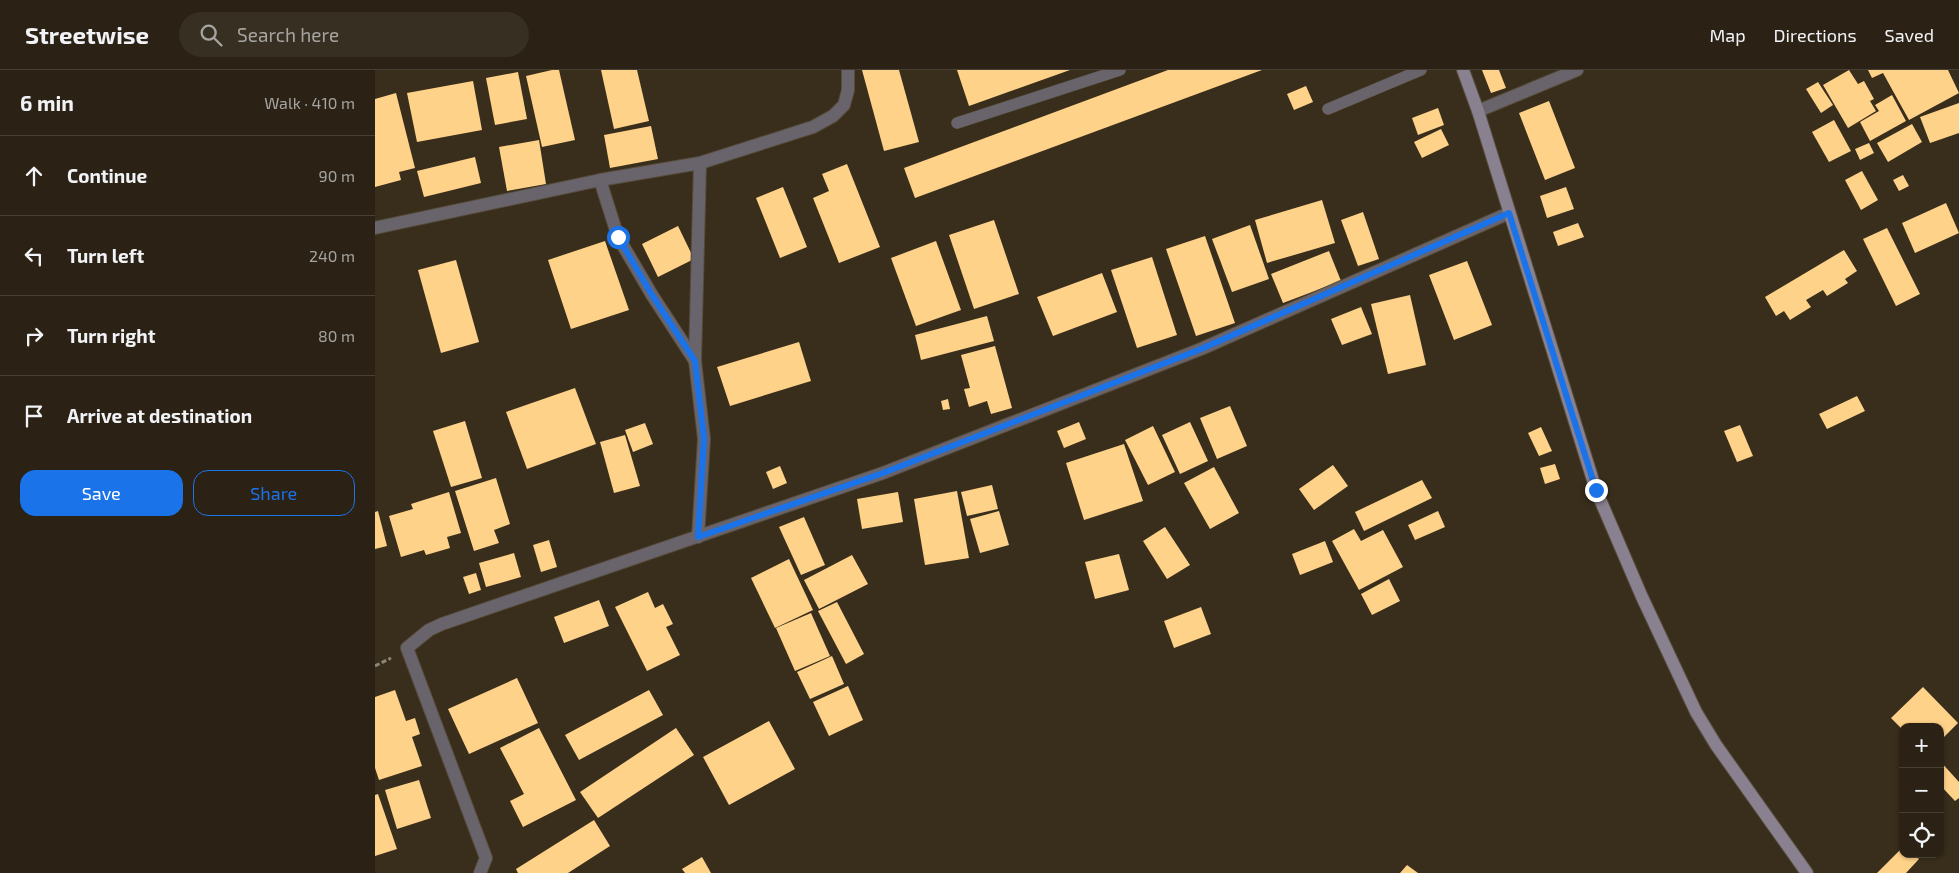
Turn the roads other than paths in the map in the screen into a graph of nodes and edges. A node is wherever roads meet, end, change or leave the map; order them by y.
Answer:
1 (848, 70) edge
2 (1121, 70) edge
3 (1421, 70) edge
4 (1463, 70) edge
5 (1577, 70) edge
6 (1328, 109) dead end
7 (1479, 111) junction
8 (957, 123) dead end
9 (700, 164) junction
10 (600, 180) junction
11 (1509, 213) junction
12 (375, 228) edge
13 (695, 361) junction
14 (698, 537) junction
15 (480, 873) edge
16 (1807, 873) edge

1 - 9 street
2 - 8 lane
3 - 6 lane
4 - 7 street
5 - 7 street
7 - 11 street
9 - 10 street
9 - 13 street
10 - 12 street
10 - 13 street
11 - 14 street
11 - 16 street
13 - 14 street
14 - 15 street

